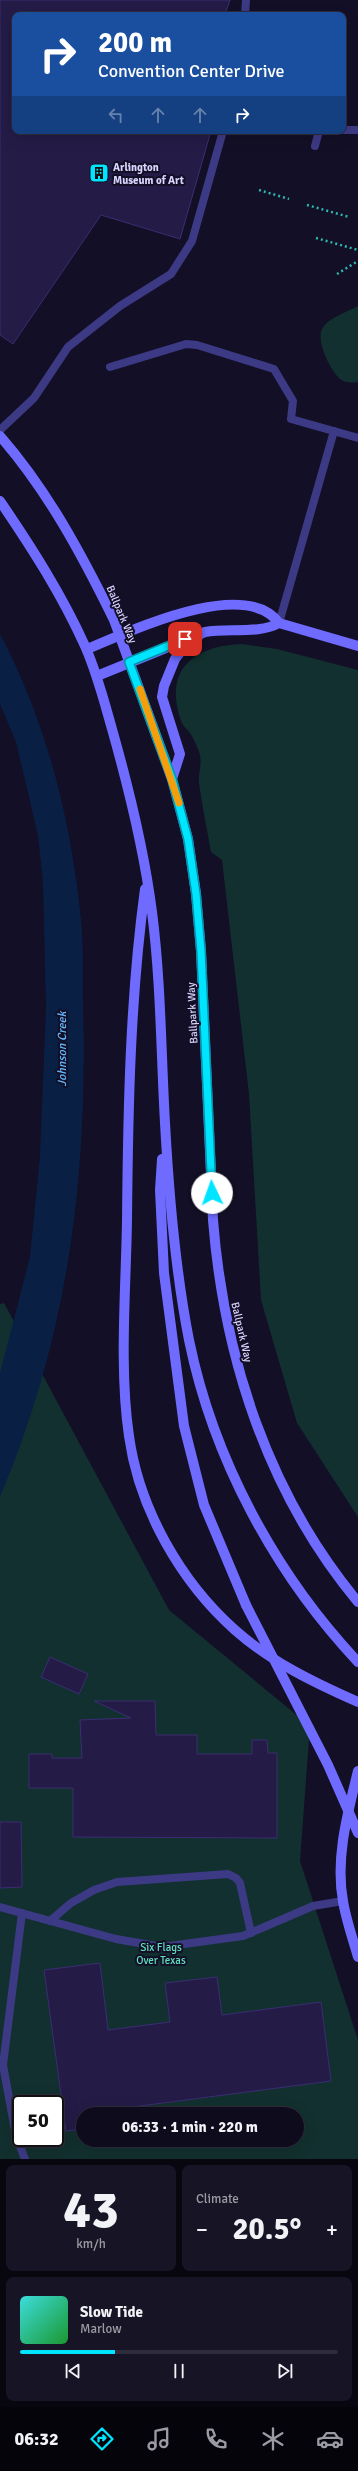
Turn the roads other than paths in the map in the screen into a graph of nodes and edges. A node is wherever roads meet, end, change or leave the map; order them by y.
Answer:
1 (246, 0) edge
2 (245, 12) edge
3 (346, 130) edge
4 (358, 130) edge
5 (222, 134) edge
6 (318, 134) edge
7 (315, 146) dead end
8 (110, 367) dead end
9 (0, 430) edge
10 (334, 431) junction
11 (0, 436) edge
12 (358, 438) edge
13 (0, 502) edge
14 (278, 623) junction
15 (205, 632) junction
16 (119, 636) junction
17 (358, 646) edge
18 (86, 649) junction
19 (129, 662) junction
20 (97, 676) junction
21 (172, 779) junction
22 (147, 877) junction
23 (165, 1125) junction
24 (358, 1602) edge
25 (358, 1662) edge
26 (358, 1702) edge
27 (358, 1771) edge
28 (358, 1833) edge
29 (343, 1901) junction
30 (0, 1907) edge
31 (22, 1913) junction
32 (50, 1921) junction
33 (251, 1933) junction
34 (358, 1957) edge
35 (25, 2159) edge

1 - 2 lane
3 - 4 lane
5 - 9 lane
6 - 7 lane
8 - 10 lane
10 - 12 lane
10 - 14 lane
11 - 16 main road, Ballpark Way
13 - 18 main road
14 - 15 main road
14 - 16 main road
14 - 17 main road
15 - 19 main road
15 - 21 main road
16 - 18 main road
16 - 19 main road, Ballpark Way
18 - 20 main road
19 - 20 main road
19 - 21 main road, Ballpark Way
20 - 22 main road
21 - 24 main road, Ballpark Way
22 - 23 main road
22 - 26 main road
23 - 25 main road
23 - 28 main road, bridge
27 - 29 main road
29 - 33 lane
29 - 34 main road
30 - 31 lane
31 - 32 lane
31 - 35 lane
32 - 33 lane
32 - 33 lane

